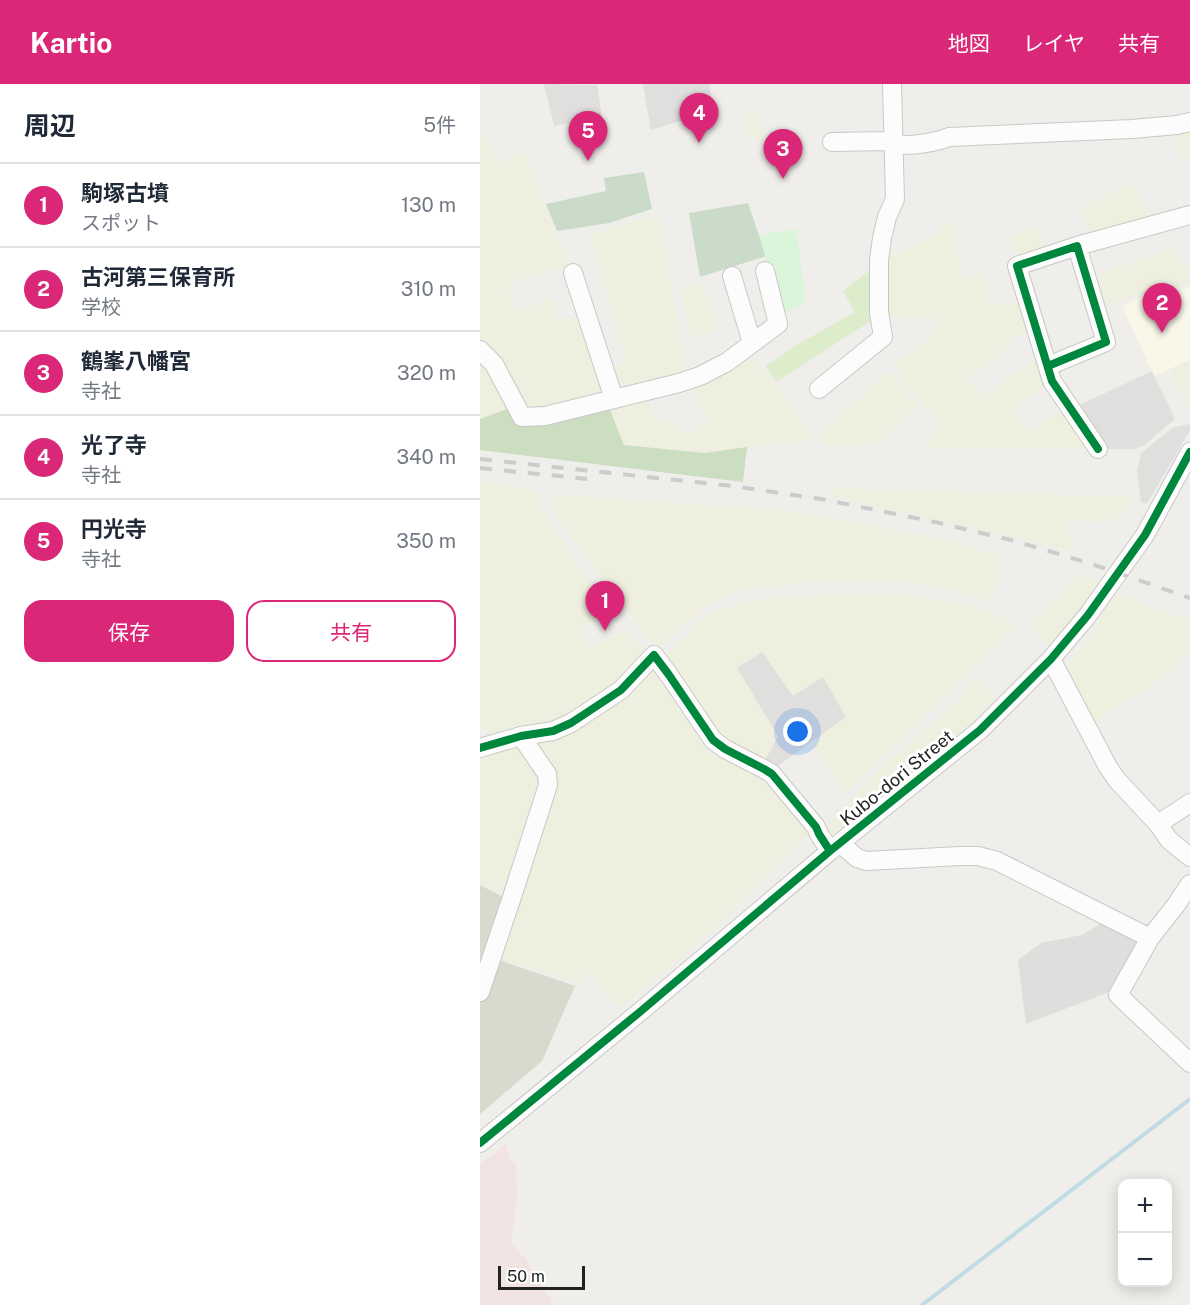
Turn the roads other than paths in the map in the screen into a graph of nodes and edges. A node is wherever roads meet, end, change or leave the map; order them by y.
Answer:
1 (892, 84) edge
2 (1190, 122) edge
3 (832, 142) dead end
4 (893, 144) junction
5 (1190, 215) edge
6 (1077, 246) junction
7 (765, 271) dead end
8 (573, 273) dead end
9 (732, 276) dead end
10 (752, 343) junction
11 (480, 350) edge
12 (1048, 366) junction
13 (819, 389) dead end
14 (614, 399) junction
15 (1098, 449) dead end
16 (1190, 452) edge
17 (1051, 659) junction
18 (521, 736) junction
19 (480, 748) edge
20 (1190, 803) edge
21 (1158, 824) junction
22 (835, 847) junction
23 (1190, 856) edge
24 (1190, 884) edge
25 (1150, 938) junction
26 (480, 992) edge
27 (1190, 1063) edge
28 (480, 1143) edge

1 - 4 street
2 - 4 street
3 - 4 street
4 - 13 street
5 - 6 street
6 - 12 street
6 - 12 street
7 - 10 street
8 - 14 street
9 - 10 street
10 - 14 street
11 - 14 street
12 - 15 street
16 - 17 street, Kubo-dori Street
17 - 21 street
17 - 22 street, Kubo-dori Street
18 - 19 street
18 - 22 street
18 - 26 street
20 - 21 street
21 - 23 street
22 - 25 street
22 - 28 street, Kubo-dori Street
24 - 25 street
25 - 27 street

